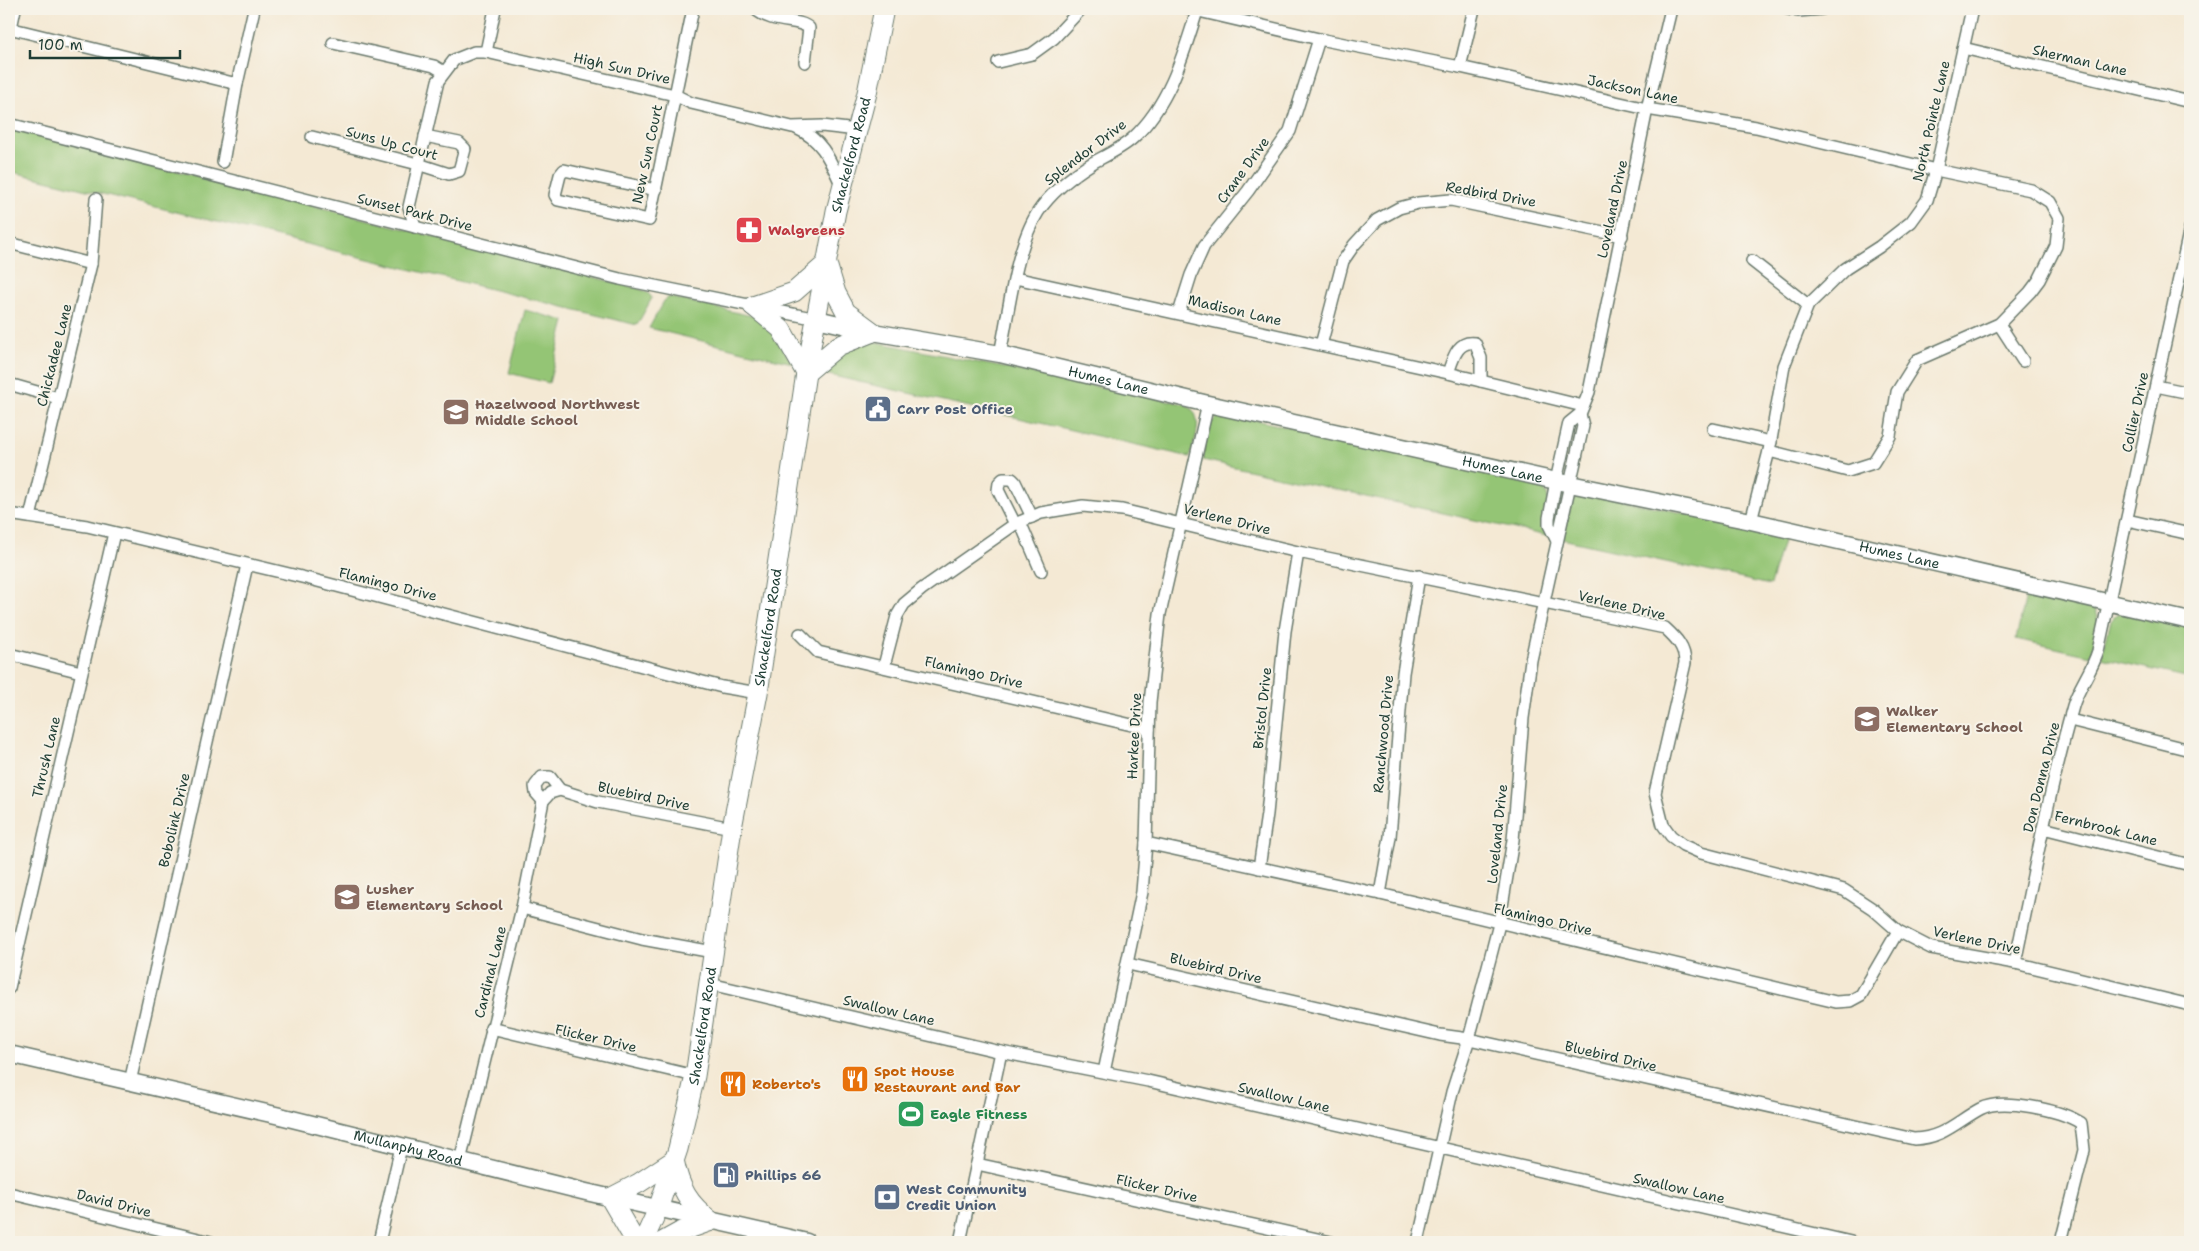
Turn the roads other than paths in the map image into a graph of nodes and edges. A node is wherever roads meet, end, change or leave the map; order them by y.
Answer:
1 (15, 9) edge
2 (254, 9) edge
3 (494, 9) edge
4 (694, 9) edge
5 (755, 9) edge
6 (884, 9) edge
7 (1474, 9) edge
8 (1672, 9) edge
9 (1788, 9) edge
10 (1821, 9) edge
11 (1972, 9) edge
12 (1193, 10) edge
13 (1075, 11) edge
14 (10, 28) edge
15 (1319, 39) junction
16 (333, 43) dead end
17 (1963, 48) junction
18 (486, 52) junction
19 (805, 62) dead end
20 (998, 62) dead end
21 (1460, 66) junction
22 (444, 72) junction
23 (237, 84) junction
24 (675, 95) junction
25 (2190, 102) edge
26 (1648, 109) junction
27 (9, 124) edge
28 (792, 126) junction
29 (858, 130) junction
30 (425, 136) junction
31 (312, 137) dead end
32 (223, 162) dead end
33 (418, 164) junction
34 (1936, 170) junction
35 (842, 186) junction
36 (656, 190) junction
37 (96, 199) dead end
38 (415, 227) junction
39 (2190, 228) edge
40 (1622, 236) junction
41 (9, 243) edge
42 (2188, 252) edge
43 (1752, 261) dead end
44 (91, 264) junction
45 (826, 264) junction
46 (1015, 278) junction
47 (1808, 305) junction
48 (753, 306) junction
49 (1179, 313) junction
50 (817, 319) junction
51 (1998, 324) junction
52 (874, 332) junction
53 (1321, 345) junction
54 (1000, 354) junction
55 (2023, 361) dead end
56 (806, 373) junction
57 (1448, 373) junction
58 (1481, 381) junction
59 (9, 384) edge
60 (2156, 386) junction
61 (2190, 394) edge
62 (58, 398) junction
63 (1208, 404) junction
64 (1582, 410) junction
65 (1713, 428) dead end
66 (1770, 446) junction
67 (1563, 482) junction
68 (9, 514) edge
69 (30, 517) junction
70 (1032, 517) junction
71 (1751, 520) junction
72 (2127, 520) junction
73 (1180, 522) junction
74 (1017, 523) junction
75 (114, 533) junction
76 (2190, 534) edge
77 (1298, 552) junction
78 (247, 564) junction
79 (1041, 571) dead end
80 (1420, 576) junction
81 (1544, 602) junction
82 (2108, 602) junction
83 (2190, 621) edge
84 (800, 634) dead end
85 (9, 654) edge
86 (884, 666) junction
87 (81, 672) junction
88 (758, 693) junction
89 (2070, 720) junction
90 (1149, 729) junction
91 (2190, 750) edge
92 (551, 795) joint
93 (732, 828) junction
94 (2043, 828) junction
95 (1146, 843) junction
96 (2190, 865) edge
97 (1258, 868) junction
98 (1380, 894) junction
99 (522, 908) junction
100 (1500, 924) junction
101 (1898, 931) junction
102 (713, 952) junction
103 (2014, 963) junction
104 (1128, 964) junction
105 (710, 984) junction
106 (9, 988) edge
107 (2190, 1005) edge
108 (492, 1028) junction
109 (1469, 1039) junction
110 (1001, 1052) junction
111 (9, 1054) edge
112 (1104, 1072) junction
113 (695, 1076) junction
114 (130, 1082) junction
115 (401, 1147) junction
116 (1439, 1149) junction
117 (674, 1160) junction
118 (460, 1161) junction
119 (977, 1164) junction
120 (9, 1193) edge
121 (610, 1198) junction
122 (658, 1208) junction
123 (711, 1221) junction
124 (211, 1242) edge
125 (379, 1242) edge
126 (632, 1242) edge
127 (643, 1242) edge
128 (662, 1242) edge
129 (807, 1242) edge
130 (960, 1242) edge
131 (1331, 1242) edge
132 (1418, 1242) edge
133 (1851, 1242) edge
134 (2061, 1242) edge

1 - 14 street
2 - 23 street
3 - 18 street
4 - 24 street, New Sun Court
5 - 19 street
6 - 29 main road, Shackelford Road
7 - 21 street
8 - 26 street, Loveland Drive
9 - 10 street
11 - 17 street, North Pointe Lane
12 - 15 street, Jackson Lane
12 - 46 street, Splendor Drive
13 - 20 street
14 - 23 street
15 - 21 street, Jackson Lane
15 - 49 street, Crane Drive
16 - 22 street
17 - 25 street, Sherman Lane
17 - 34 street, North Pointe Lane
18 - 22 street, High Sun Drive
18 - 24 street, High Sun Drive
21 - 26 street, Jackson Lane
22 - 30 street, High Sun Drive
23 - 32 street
24 - 28 street, High Sun Drive
24 - 36 street, New Sun Court
26 - 34 street, Jackson Lane
26 - 40 street, Loveland Drive
27 - 38 street, Sunset Park Drive
28 - 29 street, High Sun Drive
28 - 35 street
29 - 35 main road, Shackelford Road
30 - 33 street, High Sun Drive
30 - 33 street, Suns Up Court
31 - 33 street, Suns Up Court
33 - 38 street, High Sun Drive
34 - 47 street, North Pointe Lane
34 - 51 street, Jackson Lane
35 - 45 main road, Shackelford Road
36 - 36 street, New Sun Court
37 - 44 street, Chickadee Lane
38 - 48 street, Sunset Park Drive
39 - 42 street, Collier Drive
40 - 53 street, Redbird Drive
40 - 64 street, Loveland Drive
41 - 44 street
42 - 60 street, Collier Drive
43 - 47 street
44 - 62 street, Chickadee Lane
45 - 48 main road
45 - 50 main road, Shackelford Road
45 - 52 main road
46 - 49 street, Madison Lane
46 - 54 street, Splendor Drive
47 - 66 street, North Pointe Lane
48 - 50 street, Sunset Park Drive
48 - 56 main road
49 - 53 street, Madison Lane
50 - 52 street, Humes Lane
50 - 56 main road, Shackelford Road
51 - 55 street
51 - 66 street
52 - 54 street, Humes Lane
52 - 56 main road
53 - 57 street, Madison Lane
54 - 63 street, Humes Lane
56 - 88 main road, Shackelford Road
57 - 58 street, Madison Lane
57 - 58 street
58 - 64 street, Madison Lane
59 - 62 street
60 - 61 street
60 - 72 street, Collier Drive
62 - 69 street, Chickadee Lane
63 - 67 street, Humes Lane
63 - 73 street, Harkee Drive
64 - 67 street, Loveland Drive
65 - 66 street
66 - 71 street, North Pointe Lane
67 - 71 street, Humes Lane
67 - 81 street, Loveland Drive
68 - 69 street, Flamingo Drive
69 - 75 street, Flamingo Drive
70 - 73 street, Verlene Drive
70 - 74 street, Verlene Drive
70 - 74 street
71 - 82 street, Humes Lane
72 - 76 street
72 - 82 street, Collier Drive
73 - 77 street, Verlene Drive
73 - 90 street, Harkee Drive
74 - 79 street
74 - 86 street, Verlene Drive
75 - 78 street, Flamingo Drive
75 - 87 street, Thrush Lane
77 - 80 street, Verlene Drive
77 - 97 street, Bristol Drive
78 - 88 street, Flamingo Drive
78 - 114 street, Bobolink Drive
80 - 81 street, Verlene Drive
80 - 98 street, Ranchwood Drive
81 - 100 street, Loveland Drive
81 - 101 street, Verlene Drive
82 - 83 street, Humes Lane
82 - 89 street, Don Donna Drive
84 - 86 street, Flamingo Drive
85 - 87 street
86 - 90 street, Flamingo Drive
87 - 106 street, Thrush Lane
88 - 93 main road, Shackelford Road
89 - 91 street
89 - 94 street, Don Donna Drive
90 - 95 street, Harkee Drive
92 - 93 street, Bluebird Drive
92 - 99 street, Cardinal Lane
93 - 102 main road, Shackelford Road
94 - 96 street, Fernbrook Lane
94 - 103 street, Don Donna Drive
95 - 97 street, Flamingo Drive
95 - 104 street, Harkee Drive
97 - 98 street, Flamingo Drive
98 - 100 street, Flamingo Drive
99 - 102 street
99 - 108 street, Cardinal Lane
100 - 101 street, Flamingo Drive
100 - 109 street, Loveland Drive
101 - 103 street, Verlene Drive
102 - 105 main road, Shackelford Road
103 - 107 street, Verlene Drive
104 - 109 street, Bluebird Drive
104 - 112 street, Harkee Drive
105 - 110 street, Swallow Lane
105 - 113 main road, Shackelford Road
108 - 113 street, Flicker Drive
108 - 118 street, Cardinal Lane
109 - 116 street, Loveland Drive
109 - 134 street, Bluebird Drive
110 - 112 street, Swallow Lane
110 - 119 street
111 - 114 street, Mullanphy Road
112 - 116 street, Swallow Lane
113 - 117 main road, Shackelford Road
114 - 115 street, Mullanphy Road
115 - 118 street, Mullanphy Road
115 - 125 street
116 - 132 street, Loveland Drive
116 - 133 street, Swallow Lane
117 - 121 main road
117 - 122 main road, Shackelford Road
117 - 123 main road
118 - 121 street, Mullanphy Road
119 - 130 street
119 - 131 street, Flicker Drive
120 - 124 street, David Drive
121 - 122 street, Mullanphy Road
121 - 126 main road
122 - 123 street, Mullanphy Road
122 - 127 main road, Shackelford Road
123 - 128 main road
123 - 129 street, Mullanphy Road

